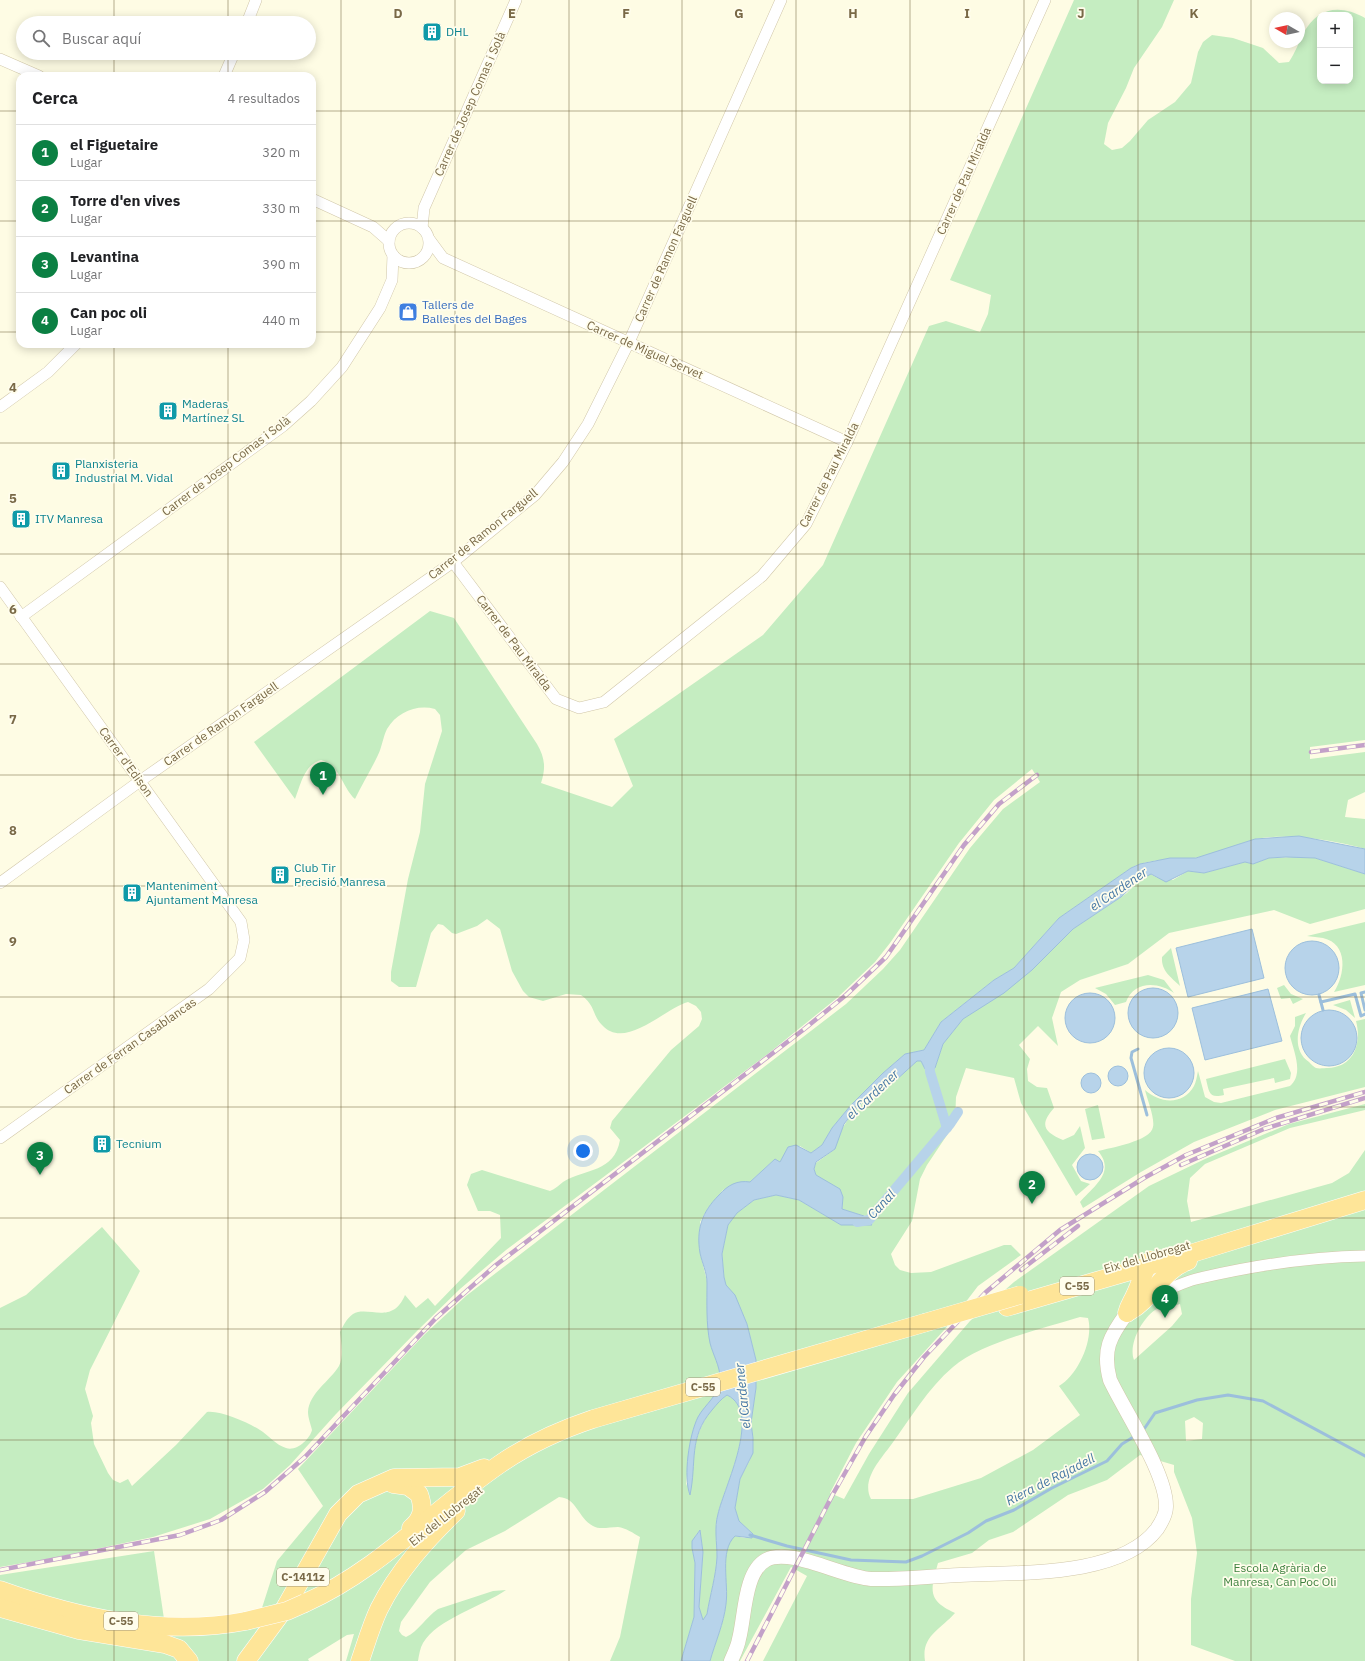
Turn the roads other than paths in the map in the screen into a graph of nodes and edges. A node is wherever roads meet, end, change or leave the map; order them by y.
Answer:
1 (256, 0) edge
2 (516, 0) edge
3 (781, 0) edge
4 (1045, 0) edge
5 (250, 16) edge
6 (0, 59) edge
7 (231, 60) edge
8 (30, 72) edge
9 (226, 72) edge
10 (316, 200) edge
11 (424, 208) junction
12 (411, 223) junction
13 (399, 226) junction
14 (373, 227) junction
15 (422, 228) junction
16 (429, 239) junction
17 (389, 241) junction
18 (393, 255) junction
19 (443, 258) junction
20 (415, 262) junction
21 (392, 280) junction
22 (629, 342) junction
23 (72, 348) edge
24 (0, 407) edge
25 (847, 442) junction
26 (453, 562) junction
27 (0, 587) edge
28 (21, 617) junction
29 (140, 781) junction
30 (0, 882) edge
31 (244, 940) joint
32 (0, 1138) edge
33 (1365, 1194) edge
34 (1365, 1200) edge
35 (1196, 1248) junction
36 (1365, 1256) edge
37 (1147, 1266) junction
38 (1113, 1272) junction
39 (1152, 1292) junction
40 (1128, 1308) junction
41 (594, 1422) junction
42 (525, 1448) junction
43 (378, 1484) junction
44 (477, 1491) junction
45 (370, 1566) junction
46 (0, 1590) edge
47 (0, 1599) edge
48 (0, 1608) edge
49 (303, 1608) junction
50 (244, 1626) junction
51 (189, 1661) edge
52 (246, 1661) edge
53 (360, 1661) edge
54 (731, 1661) edge

1 - 5 street
2 - 11 street, Carrer de Josep Comas i Solà
3 - 22 street, Carrer de Ramon Farguell
4 - 25 street, Carrer de Pau Miralda
6 - 8 street
7 - 9 street
10 - 14 street
11 - 12 street, Carrer de Josep Comas i Solà
11 - 15 street, Carrer de Josep Comas i Solà
12 - 13 street
12 - 15 street
13 - 14 street
13 - 17 street
14 - 17 street
15 - 16 street
16 - 19 street, Carrer de Miguel Servet
16 - 20 street
17 - 18 street
18 - 20 street
18 - 21 street, Carrer de Josep Comas i Solà
19 - 20 street
19 - 22 street, Carrer de Miguel Servet
20 - 21 street, Carrer de Josep Comas i Solà
21 - 28 street, Carrer de Josep Comas i Solà
22 - 25 street, Carrer de Miguel Servet
22 - 26 street, Carrer de Ramon Farguell
23 - 24 street
25 - 26 street, Carrer de Pau Miralda
26 - 29 street, Carrer de Ramon Farguell
27 - 28 street, Carrer d'Edison
28 - 29 street, Carrer d'Edison
29 - 30 street, Carrer de Ramon Farguell
29 - 31 street, Carrer d'Edison
31 - 32 street, Carrer de Ferran Casablancas
33 - 35 highway, Eix del Llobregat / C-55
34 - 35 highway, Eix del Llobregat / C-55
35 - 37 highway
35 - 38 highway, Eix del Llobregat / C-55
35 - 39 highway
36 - 39 street
37 - 38 highway
37 - 39 highway
37 - 40 highway
38 - 40 highway
38 - 41 highway, Eix del Llobregat / C-55, bridge
39 - 40 highway
40 - 54 street
41 - 42 highway, Eix del Llobregat / C-55
41 - 44 highway, Eix del Llobregat / C-55
42 - 43 highway
42 - 45 highway, Eix del Llobregat / C-55
43 - 45 highway
43 - 52 highway, C-1411z
44 - 49 highway, Eix del Llobregat / C-55
44 - 53 highway
45 - 49 highway, Eix del Llobregat / C-55
46 - 50 highway, C-55
47 - 50 highway, C-55
48 - 51 highway
49 - 50 highway, C-55

